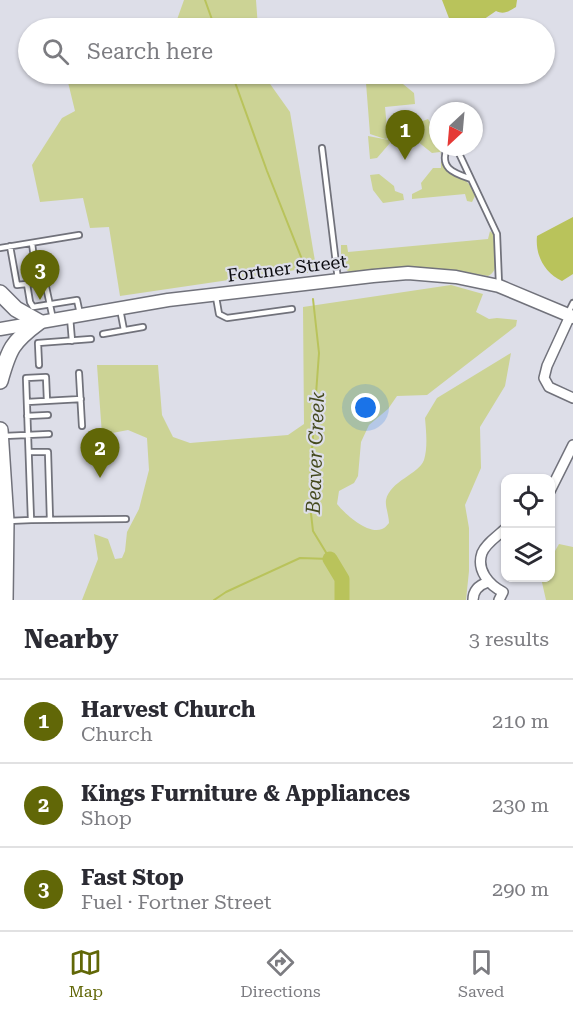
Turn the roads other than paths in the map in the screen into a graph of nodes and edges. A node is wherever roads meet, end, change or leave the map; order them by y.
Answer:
1 (322, 148) dead end
2 (445, 156) edge
3 (460, 156) edge
4 (472, 179) junction
5 (79, 235) dead end
6 (32, 243) junction
7 (10, 246) junction
8 (0, 248) edge
9 (35, 267) dead end
10 (338, 280) junction
11 (27, 284) junction
12 (499, 286) junction
13 (0, 292) edge
14 (215, 294) junction
15 (573, 303) edge
16 (50, 305) junction
17 (120, 308) junction
18 (292, 309) dead end
19 (75, 315) junction
20 (570, 316) edge
21 (46, 320) junction
22 (143, 327) dead end
23 (0, 329) edge
24 (124, 330) junction
25 (103, 334) dead end
26 (91, 339) dead end
27 (72, 341) junction
28 (39, 365) dead end
29 (79, 373) dead end
30 (0, 381) edge
31 (573, 398) edge
32 (81, 399) junction
33 (47, 401) junction
34 (27, 402) junction
35 (48, 415) dead end
36 (27, 416) junction
37 (82, 426) dead end
38 (0, 430) edge
39 (28, 434) junction
40 (49, 434) dead end
41 (0, 437) edge
42 (573, 445) edge
43 (28, 452) junction
44 (555, 481) edge
45 (126, 519) dead end
46 (31, 520) junction
47 (50, 520) junction
48 (6, 521) junction
49 (501, 532) edge
50 (488, 582) junction
51 (5, 600) edge
52 (473, 600) edge
53 (499, 600) edge

1 - 10 lane
2 - 4 lane
3 - 4 lane
4 - 12 lane
5 - 6 lane
6 - 7 lane
6 - 9 lane
7 - 8 lane
7 - 11 lane
10 - 12 street, Fortner Street
10 - 14 street, Fortner Street
11 - 16 lane
11 - 16 lane
12 - 20 street, Fortner Street
13 - 21 highway
14 - 17 street, Fortner Street
14 - 18 lane
15 - 20 lane
16 - 19 lane
16 - 21 lane
17 - 19 street, Fortner Street
17 - 24 lane
19 - 21 street, Fortner Street
19 - 27 lane
20 - 31 street
21 - 23 street, Fortner Street
21 - 30 highway
22 - 24 lane
24 - 25 lane
26 - 27 lane
27 - 28 lane
29 - 32 lane
32 - 33 lane
32 - 37 lane
33 - 34 lane
33 - 34 lane
34 - 36 lane
35 - 36 lane
36 - 39 lane
38 - 41 highway
39 - 40 lane
39 - 41 lane
39 - 43 lane
41 - 48 highway
42 - 44 street
43 - 46 lane
43 - 47 lane
45 - 47 lane
46 - 47 lane
46 - 48 lane
48 - 51 highway
49 - 50 street
50 - 52 street
50 - 53 street

